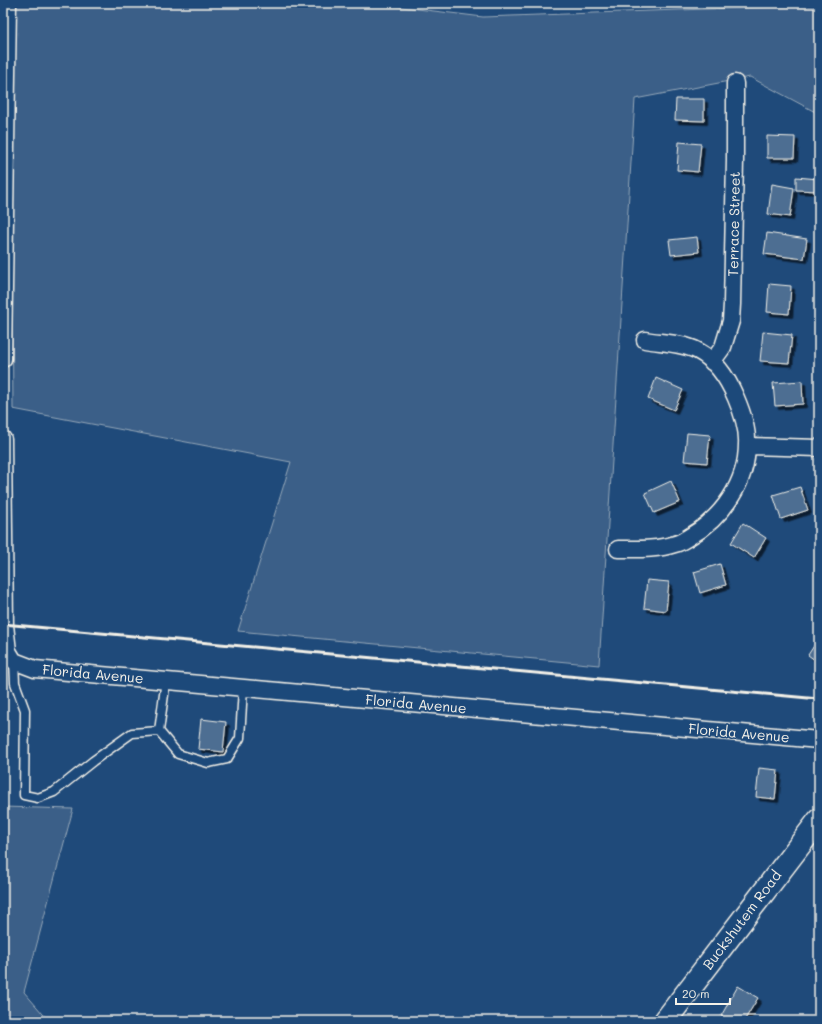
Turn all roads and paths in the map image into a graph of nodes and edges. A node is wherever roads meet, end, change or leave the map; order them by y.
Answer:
1 (8, 3) edge
2 (735, 83) dead end
3 (3, 301) edge
4 (645, 340) dead end
5 (3, 359) edge
6 (712, 362) junction
7 (3, 439) edge
8 (748, 446) junction
9 (819, 448) edge
10 (618, 550) dead end
11 (14, 661) junction
12 (166, 680) junction
13 (243, 688) junction
14 (159, 731) junction
15 (819, 740) edge
16 (819, 820) edge
17 (664, 1021) edge

1 - 3 street
2 - 6 street, Terrace Street
3 - 5 street
4 - 6 street
6 - 8 street
7 - 11 street
8 - 9 street
8 - 10 street
11 - 12 street, Florida Avenue
11 - 14 lane
12 - 13 street, Florida Avenue
12 - 14 lane
13 - 14 lane
13 - 15 street, Florida Avenue
16 - 17 main road, Buckshutem Road

